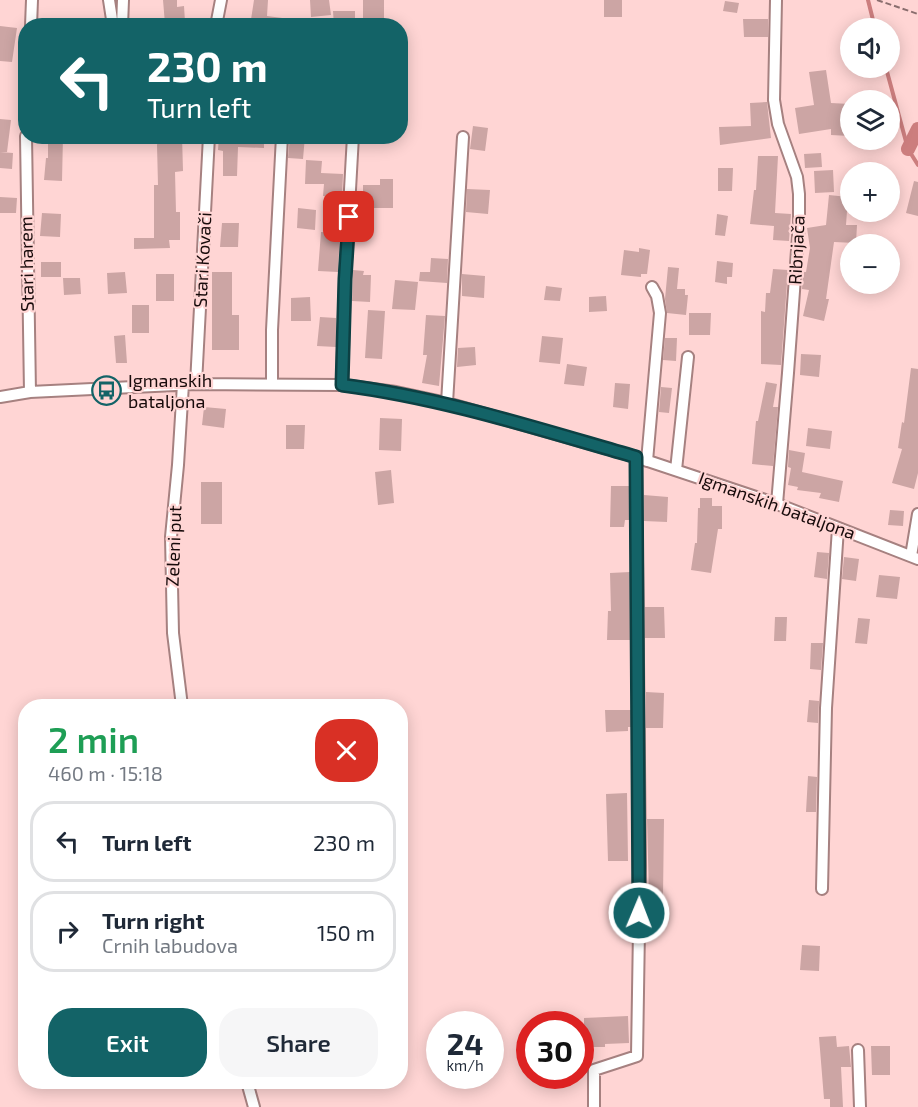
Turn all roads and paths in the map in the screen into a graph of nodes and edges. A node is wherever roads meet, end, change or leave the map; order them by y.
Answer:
1 (32, 0) edge
2 (109, 0) edge
3 (123, 0) edge
4 (221, 0) edge
5 (776, 0) edge
6 (877, 0) edge
7 (918, 14) edge
8 (31, 18) edge
9 (112, 18) edge
10 (122, 18) edge
11 (218, 18) edge
12 (463, 137) dead end
13 (26, 144) edge
14 (209, 144) edge
15 (282, 144) edge
16 (353, 144) edge
17 (652, 288) dead end
18 (688, 357) dead end
19 (183, 384) junction
20 (196, 384) junction
21 (272, 384) junction
22 (342, 385) junction
23 (30, 392) junction
24 (0, 397) edge
25 (447, 403) junction
26 (641, 459) junction
27 (676, 470) junction
28 (777, 504) junction
29 (918, 514) edge
30 (838, 528) junction
31 (915, 557) edge
32 (181, 699) edge
33 (822, 889) dead end
34 (858, 1050) dead end
35 (249, 1089) edge
36 (254, 1107) edge
37 (594, 1107) edge
38 (860, 1107) edge

1 - 8 street
2 - 9 street
3 - 10 street
4 - 11 street
5 - 28 street, Ribnjača
6 - 7 path
12 - 25 street
13 - 23 street, Stari harem
14 - 20 street, Stari Kovači
15 - 21 street
16 - 22 street
17 - 26 street
18 - 27 street
19 - 20 street, Igmanskih bataljona
19 - 23 street, Igmanskih bataljona
19 - 32 street, Zeleni put
20 - 21 street, Igmanskih bataljona
21 - 22 street, Igmanskih bataljona
22 - 25 street, Igmanskih bataljona
23 - 24 street, Igmanskih bataljona
25 - 26 street, Igmanskih bataljona
26 - 27 street, Igmanskih bataljona
26 - 37 street
27 - 28 street, Igmanskih bataljona
28 - 30 street, Igmanskih bataljona
29 - 31 street
30 - 31 street, Igmanskih bataljona
30 - 33 street
34 - 38 street
35 - 36 street

